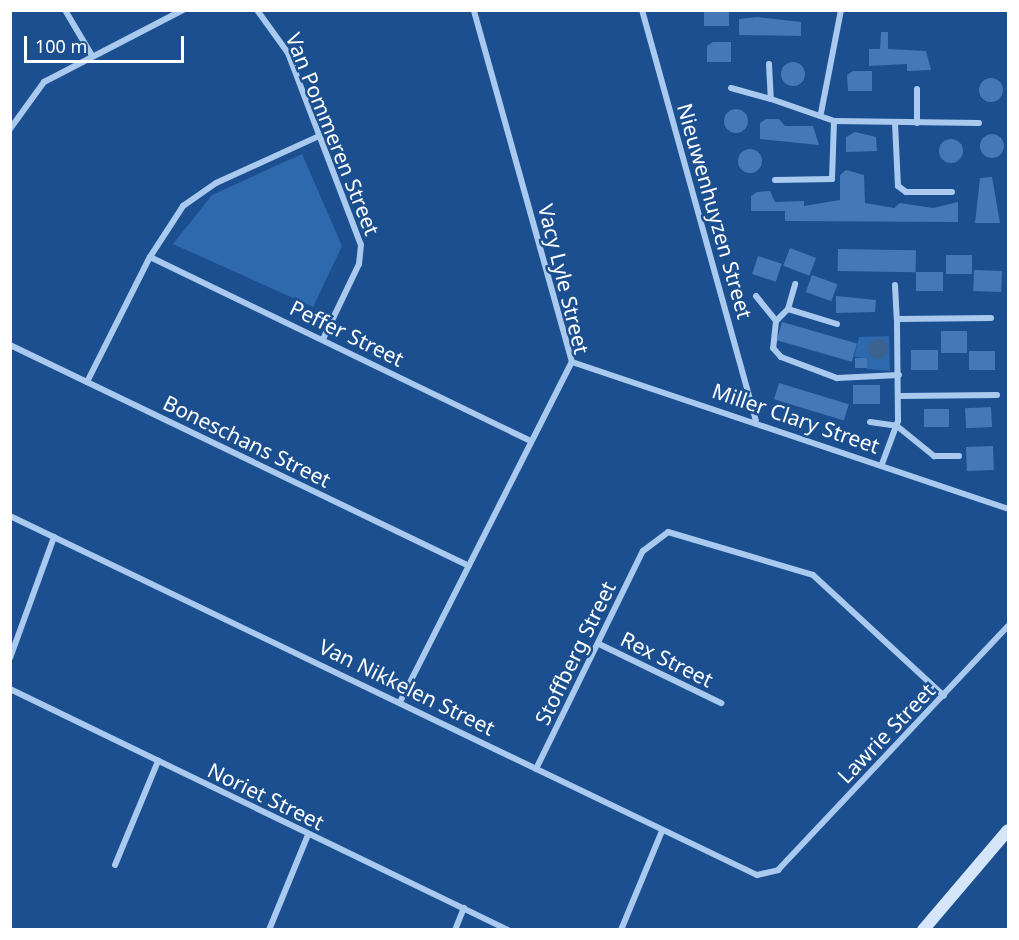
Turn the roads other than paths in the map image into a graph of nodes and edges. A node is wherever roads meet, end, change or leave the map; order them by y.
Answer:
1 (65, 10) edge
2 (183, 10) edge
3 (257, 10) edge
4 (474, 10) edge
5 (642, 10) edge
6 (841, 10) edge
7 (91, 54) junction
8 (769, 64) dead end
9 (731, 88) dead end
10 (917, 89) dead end
11 (771, 99) junction
12 (821, 113) junction
13 (834, 122) junction
14 (895, 123) junction
15 (917, 123) junction
16 (980, 123) dead end
17 (10, 129) edge
18 (319, 136) junction
19 (775, 180) dead end
20 (952, 192) dead end
21 (150, 257) junction
22 (795, 284) dead end
23 (895, 285) dead end
24 (756, 296) dead end
25 (788, 309) junction
26 (991, 318) dead end
27 (897, 319) junction
28 (776, 321) junction
29 (837, 324) dead end
30 (322, 339) junction
31 (10, 345) edge
32 (572, 362) junction
33 (899, 375) junction
34 (87, 382) junction
35 (997, 395) dead end
36 (900, 396) junction
37 (756, 420) junction
38 (870, 422) dead end
39 (897, 426) junction
40 (528, 440) junction
41 (959, 456) dead end
42 (882, 464) junction
43 (1008, 509) edge
44 (10, 516) edge
45 (54, 537) junction
46 (469, 566) junction
47 (1008, 626) edge
48 (599, 644) junction
49 (10, 658) edge
50 (10, 689) edge
51 (944, 696) junction
52 (400, 702) junction
53 (721, 703) dead end
54 (158, 761) junction
55 (536, 769) junction
56 (1008, 830) edge
57 (662, 831) junction
58 (308, 835) junction
59 (1008, 837) edge
60 (786, 861) joint
61 (115, 865) dead end
62 (464, 908) junction
63 (269, 930) edge
64 (455, 930) edge
65 (508, 930) edge
66 (621, 930) edge
67 (923, 930) edge
68 (930, 930) edge

1 - 7 street
2 - 7 street
3 - 18 street, Van Pommeren Street
4 - 32 street, Vacy Lyle Street
5 - 37 street, Nieuwenhuyzen Street
6 - 12 street
7 - 17 street
8 - 11 street
9 - 11 street
10 - 15 street
11 - 12 street
12 - 13 street
13 - 14 street
13 - 19 street
14 - 15 street
14 - 20 street
15 - 16 street
18 - 21 street
18 - 30 street, Van Pommeren Street
21 - 30 street, Peffer Street
21 - 34 street
22 - 25 street
23 - 27 street
24 - 28 street
25 - 28 street
25 - 29 street
26 - 27 street
27 - 33 street
28 - 33 street
30 - 40 street, Peffer Street
31 - 34 street, Boneschans Street
32 - 37 street, Miller Clary Street
32 - 40 street, Vacy Lyle Street
33 - 36 street
34 - 46 street, Boneschans Street
35 - 36 street
36 - 39 street
37 - 42 street, Miller Clary Street
38 - 39 street
39 - 41 street
39 - 42 street
40 - 46 street, Vacy Lyle Street
42 - 43 street, Miller Clary Street
44 - 45 street, Van Nikkelen Street
45 - 49 street
45 - 52 street, Van Nikkelen Street
46 - 52 street, Vacy Lyle Street
47 - 51 street, Lawrie Street
48 - 51 street, Stoffberg Street
48 - 53 street, Rex Street
48 - 55 street, Stoffberg Street
50 - 54 street, Noriet Street
51 - 60 street, Lawrie Street
52 - 55 street, Van Nikkelen Street
54 - 58 street, Noriet Street
54 - 61 street
55 - 57 street, Van Nikkelen Street
56 - 67 main road
57 - 60 street, Van Nikkelen Street
57 - 66 street
58 - 62 street, Noriet Street
58 - 63 street
59 - 68 main road
62 - 64 street
62 - 65 street, Noriet Street

